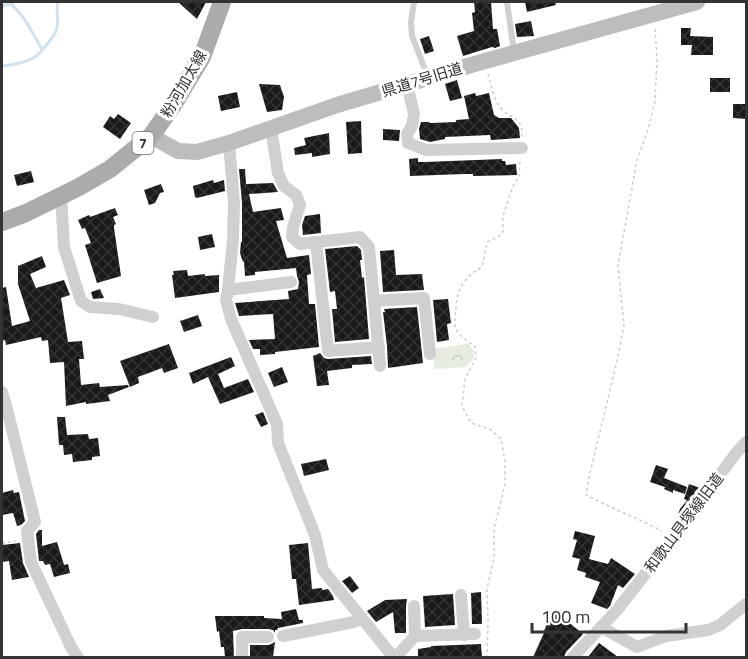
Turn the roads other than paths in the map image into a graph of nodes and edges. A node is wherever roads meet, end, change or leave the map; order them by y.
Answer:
1 (222, 2) edge
2 (414, 2) edge
3 (507, 2) edge
4 (697, 2) edge
5 (514, 53) junction
6 (428, 78) junction
7 (407, 84) junction
8 (271, 128) junction
9 (151, 136) junction
10 (229, 143) junction
11 (522, 148) road end
12 (61, 196) junction
13 (2, 222) edge
14 (316, 242) junction
15 (291, 282) dead end
16 (228, 290) junction
17 (374, 301) junction
18 (153, 317) dead end
19 (379, 347) junction
20 (430, 354) dead end
21 (380, 366) dead end
22 (2, 392) edge
23 (747, 442) edge
24 (461, 595) dead end
25 (747, 604) edge
26 (414, 606) dead end
27 (362, 618) junction
28 (601, 627) junction
29 (283, 636) dead end
30 (415, 636) junction
31 (268, 637) dead end
32 (78, 657) edge
33 (242, 657) edge
34 (394, 657) edge
35 (572, 657) edge

1 - 9 main road, 粉河加太線 / 7
2 - 6 lane
3 - 5 lane
4 - 5 street, 県道7号旧道
5 - 6 street, 県道7号旧道
6 - 7 street, 県道7号旧道
7 - 8 street, 県道7号旧道
7 - 11 street
8 - 10 street, 県道7号旧道
8 - 14 street
9 - 10 street, 県道7号旧道
9 - 12 main road, 粉河加太線 / 7
10 - 16 street
12 - 13 main road, 粉河加太線 / 7
12 - 18 street
14 - 17 street
14 - 19 street
15 - 16 street
16 - 27 street
17 - 19 street
17 - 20 street
19 - 21 street
22 - 32 street
23 - 28 street, 和歌山貝塚線旧道
24 - 30 street
25 - 28 street
26 - 30 street
27 - 29 street
27 - 34 street
28 - 35 street, 和歌山貝塚線旧道
30 - 34 street
31 - 33 street

